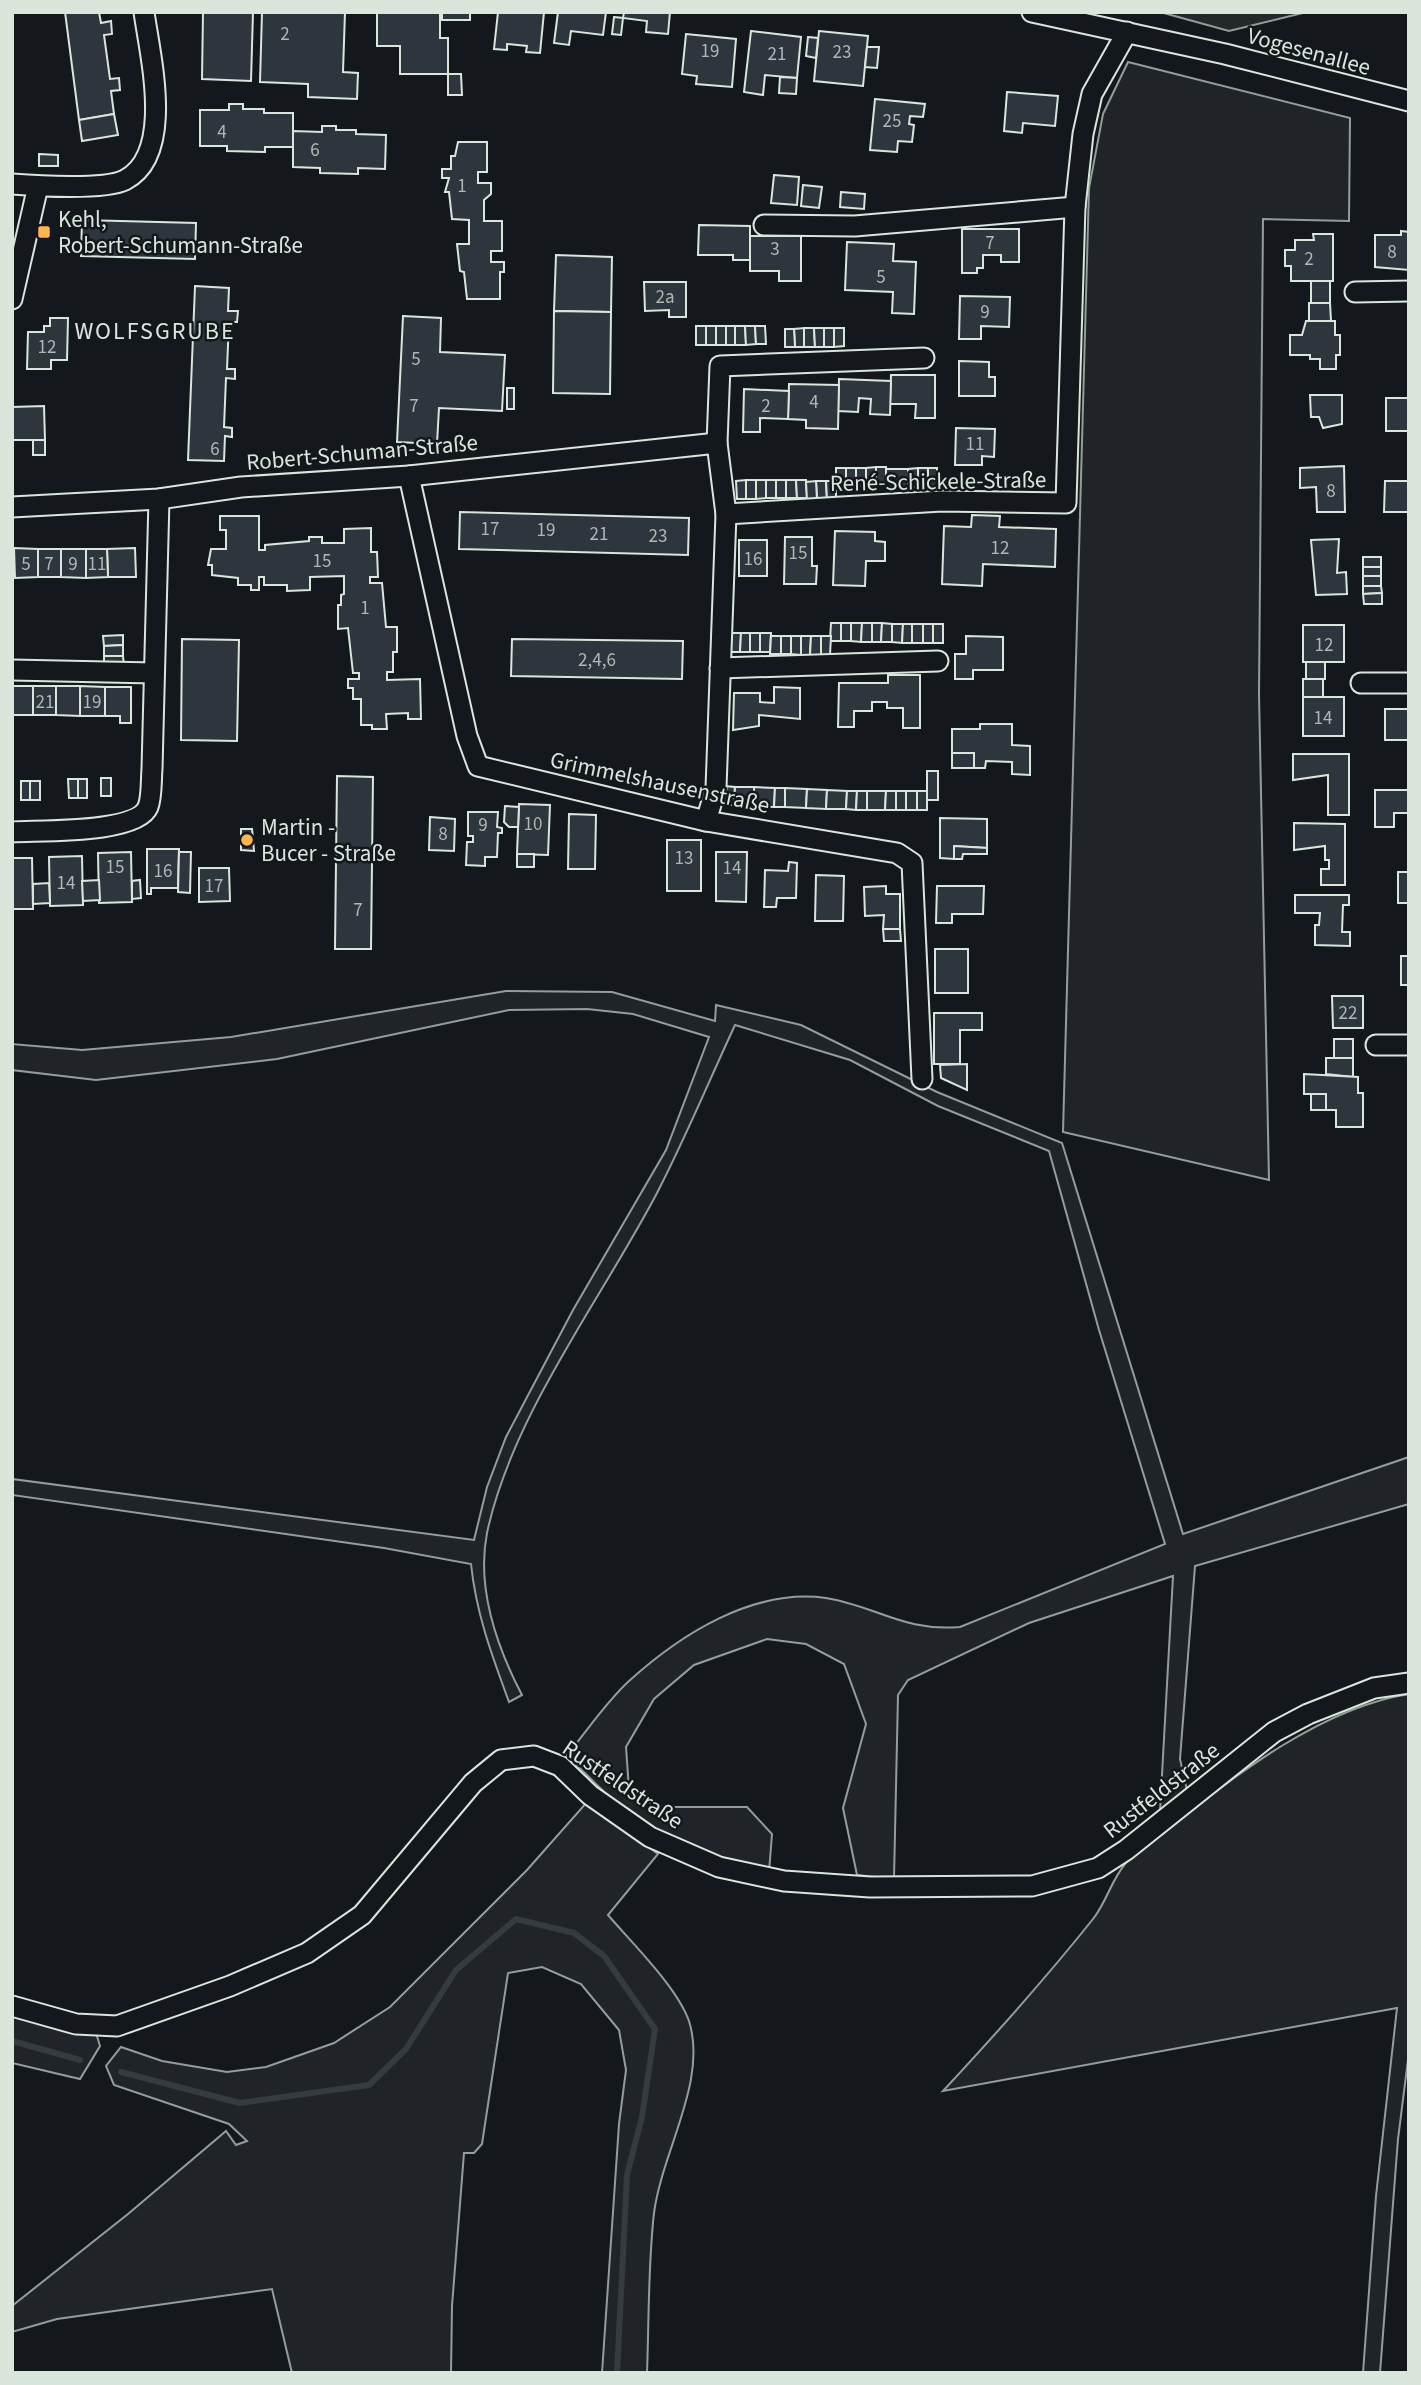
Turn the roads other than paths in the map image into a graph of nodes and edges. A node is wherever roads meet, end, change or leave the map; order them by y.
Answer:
1 (144, 12) edge
2 (1032, 12) edge
3 (1127, 32) junction
4 (1409, 102) edge
5 (12, 184) edge
6 (38, 186) junction
7 (1075, 207) junction
8 (764, 225) dead end
9 (1354, 292) dead end
10 (1409, 292) edge
11 (12, 299) edge
12 (924, 358) dead end
13 (717, 443) junction
14 (409, 476) junction
15 (159, 499) junction
16 (12, 507) edge
17 (726, 514) junction
18 (938, 661) dead end
19 (720, 668) junction
20 (12, 670) edge
21 (154, 673) junction
22 (1361, 683) dead end
23 (1409, 683) edge
24 (706, 821) junction
25 (12, 832) edge
26 (1376, 1045) dead end
27 (1409, 1045) edge
28 (922, 1079) dead end
29 (1409, 1683) edge
30 (12, 2006) edge

1 - 6 street
2 - 3 street, Vogesenallee
3 - 4 street, Vogesenallee
3 - 7 street, René-Schickele-Straße
5 - 6 street
6 - 11 street
7 - 8 street
7 - 17 street, René-Schickele-Straße
9 - 10 street
12 - 13 street
13 - 14 street, Robert-Schuman-Straße
13 - 17 street
14 - 15 street, Robert-Schuman-Straße
14 - 24 street, Grimmelshausenstraße
15 - 16 street, Robert-Schuman-Straße
15 - 21 street
17 - 19 street
18 - 19 street
19 - 24 street
20 - 21 street
21 - 25 street
22 - 23 street
24 - 28 street, Grimmelshausenstraße
26 - 27 street
29 - 30 street, Rustfeldstraße

